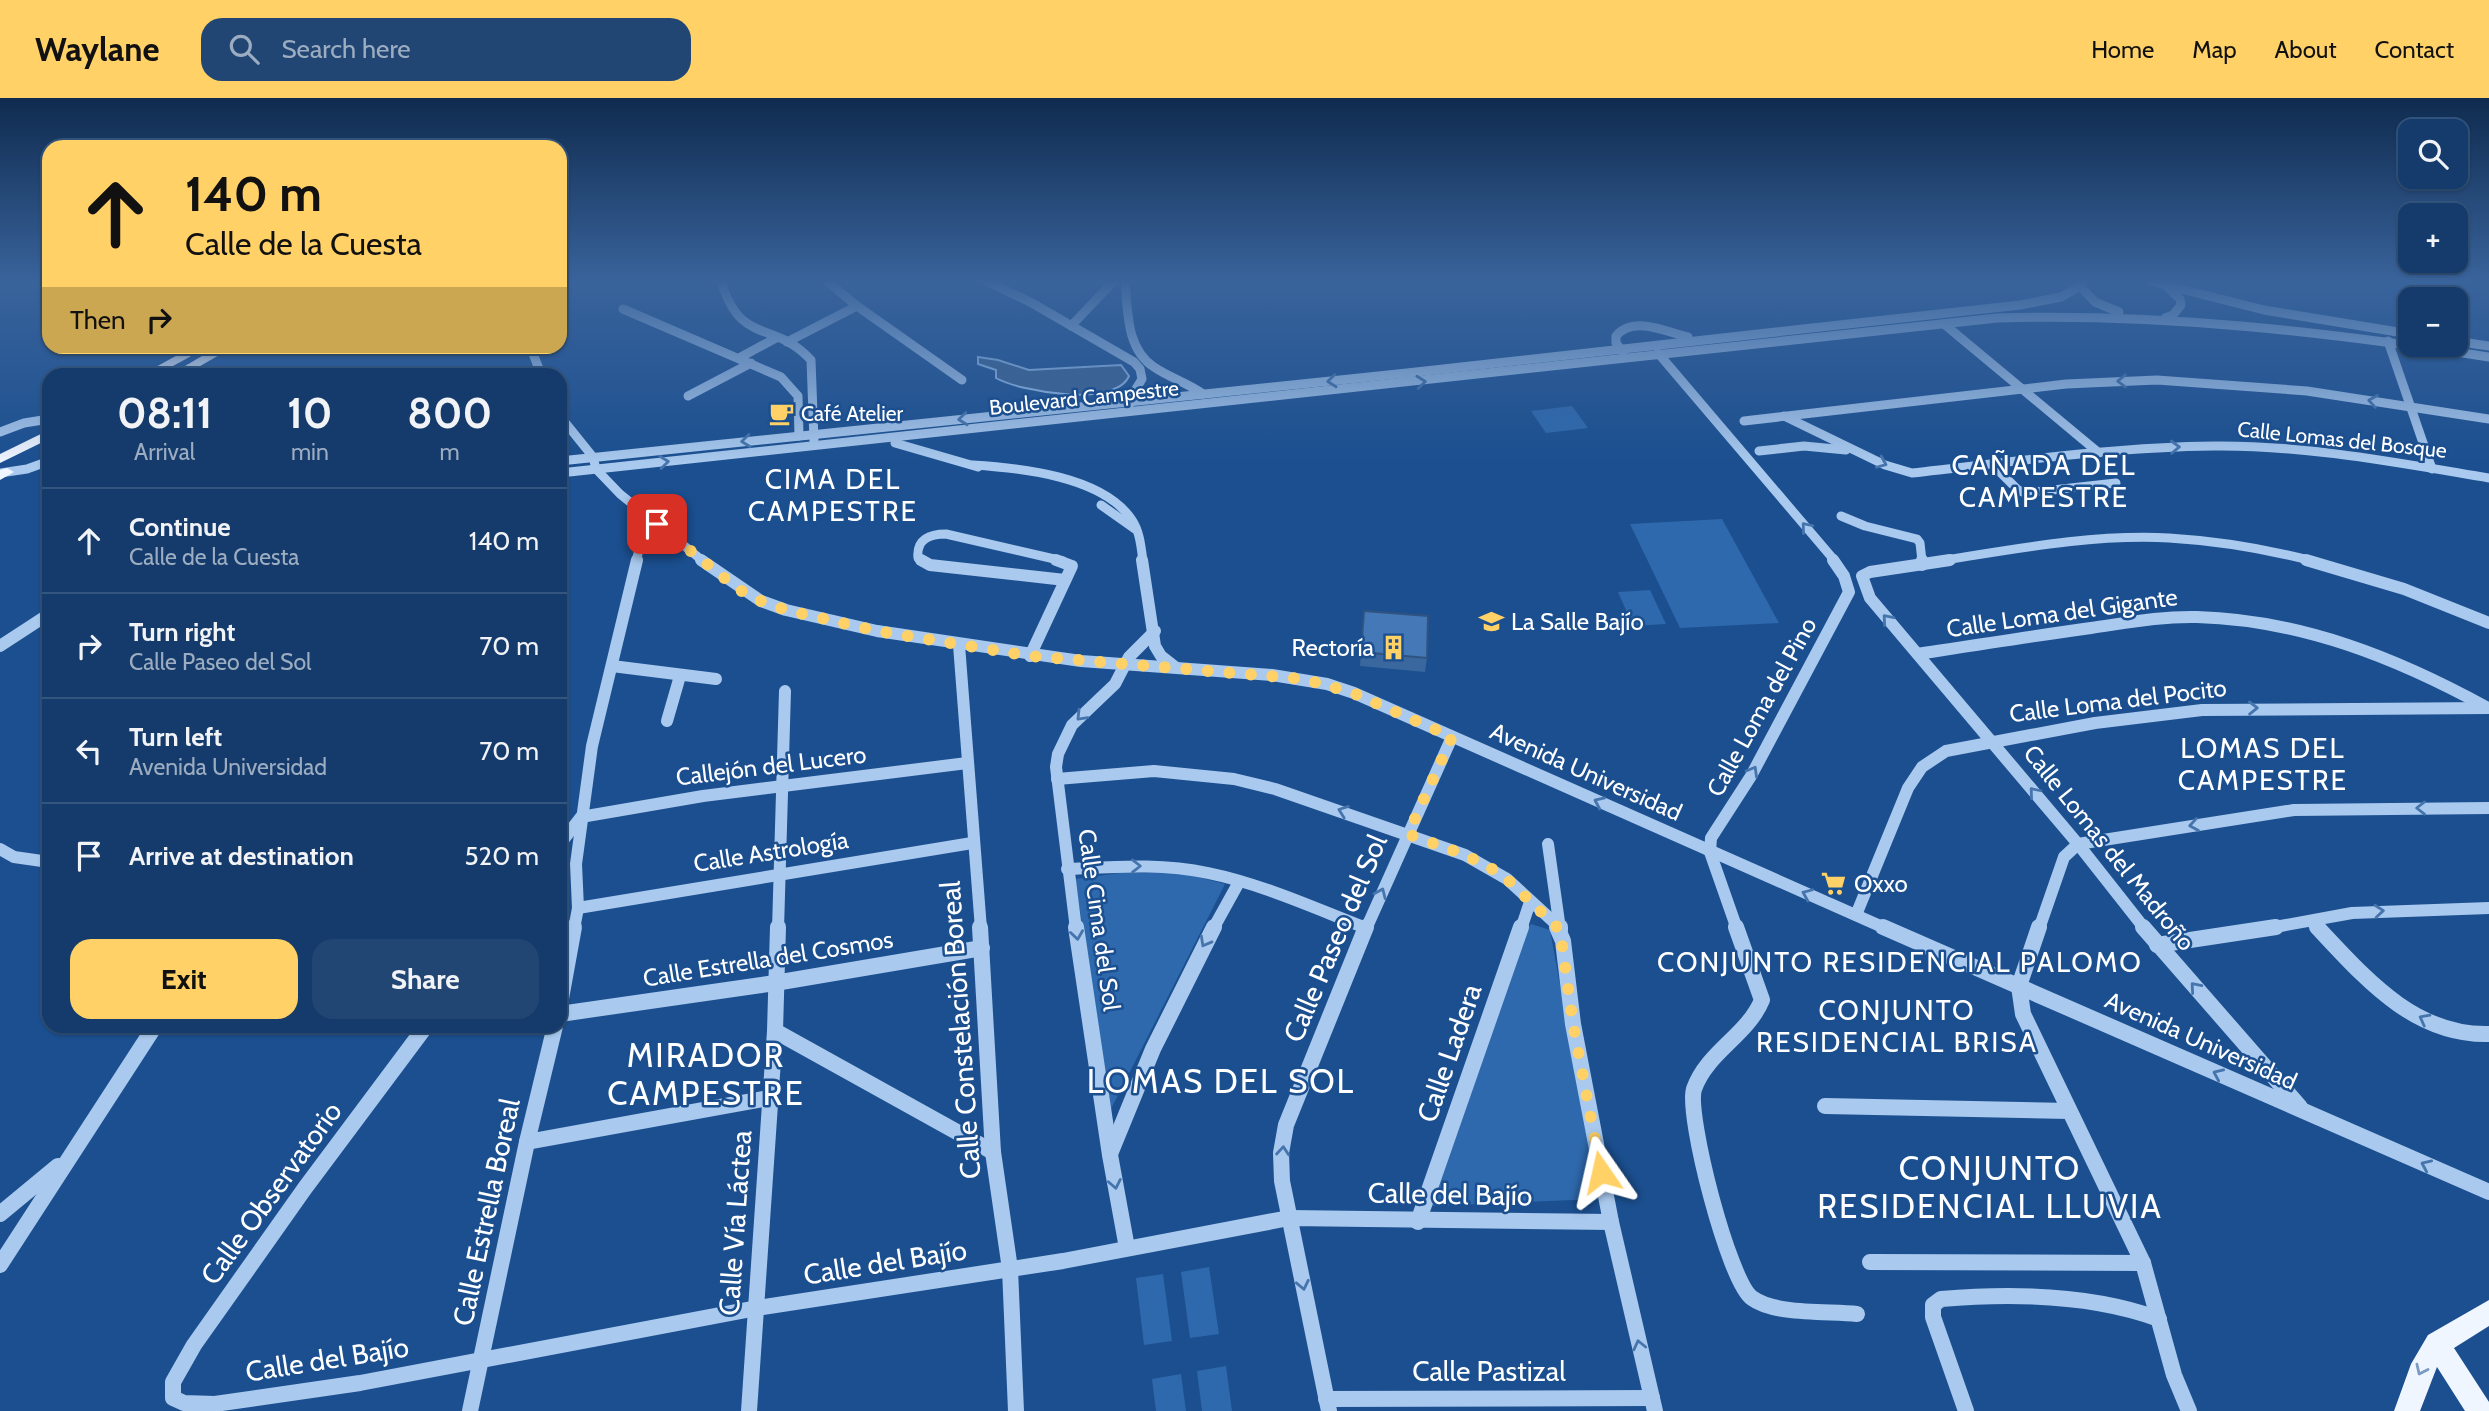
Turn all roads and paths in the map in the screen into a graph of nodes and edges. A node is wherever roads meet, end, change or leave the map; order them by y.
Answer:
1 (702, 342) edge
2 (768, 342) edge
3 (787, 342) edge
4 (908, 342) edge
5 (1100, 342) edge
6 (1121, 342) edge
7 (1134, 342) edge
8 (1616, 342) edge
9 (1673, 342) edge
10 (1782, 342) edge
11 (1966, 342) edge
12 (2388, 342) edge
13 (2396, 342) edge
14 (2468, 343) edge
15 (1651, 345) junction
16 (1107, 346) junction
17 (2489, 346) edge
18 (1619, 349) junction
19 (188, 354) edge
20 (201, 354) edge
21 (214, 354) edge
22 (224, 354) edge
23 (1660, 356) junction
24 (2489, 357) edge
25 (739, 358) junction
26 (1630, 360) junction
27 (751, 363) junction
28 (161, 368) edge
29 (174, 368) edge
30 (187, 368) edge
31 (198, 368) edge
32 (814, 377) junction
33 (962, 380) dead end
34 (791, 383) junction
35 (2021, 389) junction
36 (1203, 393) junction
37 (688, 396) dead end
38 (1207, 404) junction
39 (2410, 407) junction
40 (1129, 408) junction
41 (1784, 416) junction
42 (2489, 419) edge
43 (42, 421) edge
44 (1744, 421) dead end
45 (567, 425) edge
46 (880, 428) junction
47 (1, 430) edge
48 (814, 435) junction
49 (799, 436) junction
50 (42, 437) edge
51 (899, 438) junction
52 (877, 440) junction
53 (42, 445) edge
54 (814, 446) junction
55 (909, 446) junction
56 (1854, 450) junction
57 (1759, 451) dead end
58 (2099, 453) junction
59 (593, 457) junction
60 (0, 459) edge
61 (567, 460) edge
62 (42, 464) edge
63 (1994, 466) junction
64 (596, 469) junction
65 (2432, 469) junction
66 (2, 472) edge
67 (567, 472) edge
68 (2489, 478) edge
69 (2116, 482) dead end
70 (639, 510) junction
71 (1841, 516) dead end
72 (674, 537) junction
73 (639, 550) junction
74 (1922, 565) junction
75 (1065, 580) junction
76 (42, 619) edge
77 (2489, 624) edge
78 (1155, 631) junction
79 (959, 645) junction
80 (0, 646) edge
81 (1918, 654) junction
82 (1030, 656) junction
83 (1125, 665) junction
84 (612, 666) junction
85 (1175, 667) junction
86 (680, 676) junction
87 (716, 679) dead end
88 (785, 691) dead end
89 (2489, 708) edge
90 (667, 721) dead end
91 (1452, 737) junction
92 (1991, 741) junction
93 (967, 763) junction
94 (1057, 779) junction
95 (783, 787) junction
96 (2489, 808) edge
97 (581, 817) junction
98 (1408, 834) junction
99 (567, 835) edge
100 (972, 843) junction
101 (1548, 844) dead end
102 (2078, 844) junction
103 (0, 849) edge
104 (1710, 852) junction
105 (42, 861) edge
106 (1068, 869) junction
107 (779, 874) junction
108 (1238, 882) junction
109 (1530, 902) junction
110 (578, 908) junction
111 (2489, 908) edge
112 (1856, 915) junction
113 (2312, 922) junction
114 (1366, 928) junction
115 (1560, 930) junction
116 (2157, 944) junction
117 (982, 948) junction
118 (567, 967) edge
119 (775, 983) junction
120 (2019, 986) junction
121 (567, 1013) edge
122 (775, 1031) junction
123 (150, 1033) edge
124 (421, 1033) edge
125 (553, 1033) edge
126 (2489, 1034) edge
127 (769, 1098) junction
128 (1825, 1106) dead end
129 (2069, 1111) junction
130 (2304, 1111) junction
131 (527, 1142) junction
132 (993, 1152) junction
133 (1110, 1155) junction
134 (66, 1159) junction
135 (2489, 1192) edge
136 (0, 1214) edge
137 (1289, 1218) junction
138 (1418, 1222) junction
139 (1611, 1222) junction
140 (1127, 1248) junction
141 (1870, 1262) dead end
142 (2, 1263) edge
143 (2143, 1264) junction
144 (1010, 1269) junction
145 (757, 1308) junction
146 (2489, 1312) edge
147 (1857, 1314) dead end
148 (2159, 1318) junction
149 (2437, 1344) junction
150 (481, 1359) junction
151 (173, 1398) joint
152 (1328, 1405) edge
153 (1653, 1405) edge
154 (470, 1411) edge
155 (749, 1411) edge
156 (1016, 1411) edge
157 (1966, 1411) edge
158 (2189, 1411) edge
159 (2407, 1411) edge
160 (2480, 1411) edge

1 - 25 street
2 - 25 street
3 - 32 street
4 - 33 street
5 - 16 street
6 - 16 street
7 - 36 street
8 - 18 street
9 - 15 street, Boulevard Campestre
10 - 23 street, Boulevard Campestre
11 - 35 street
12 - 39 street
13 - 24 street, Boulevard Campestre
14 - 17 street
15 - 18 street, Boulevard Campestre
15 - 23 street
16 - 40 street
18 - 26 street
18 -> 36 street, Boulevard Campestre
19 - 28 main road
20 - 29 main road
21 - 30 main road
22 - 31 main road
23 - 26 street, Boulevard Campestre
104 -> 23 street, Calle Loma del Pino
25 - 27 street
38 -> 26 street, Boulevard Campestre
27 - 34 street
27 - 37 street
32 - 34 street
32 - 48 street
34 - 49 street
39 -> 35 street
35 - 41 street
35 - 58 street
36 - 38 street
36 - 40 street, Boulevard Campestre
38 - 40 street, Boulevard Campestre
39 - 42 street
39 - 65 street
40 -> 46 street, Boulevard Campestre
40 - 51 street, Boulevard Campestre
41 - 44 street
41 - 56 street, Calle Lomas del Bosque
43 - 47 street
45 - 59 street
46 - 48 street, Boulevard Campestre
46 - 51 street
48 - 49 street, Boulevard Campestre
48 - 54 street
49 -> 59 street, Boulevard Campestre
50 - 60 main road
51 - 52 street, Boulevard Campestre
51 - 55 street
52 - 54 street, Boulevard Campestre
52 - 55 street
53 - 66 main road
64 -> 54 street, Boulevard Campestre
55 - 78 street
56 - 57 street
56 -> 63 street, Calle Lomas del Bosque
58 - 63 street, Calle Lomas del Bosque
58 -> 65 street, Calle Lomas del Bosque
59 - 61 street, Boulevard Campestre
59 - 64 street
62 - 66 street
63 - 69 street
64 - 67 street, Boulevard Campestre
64 - 70 street, Avenida Universidad
65 - 68 street, Calle Lomas del Bosque
70 - 72 street, Avenida Universidad
70 - 73 street
71 - 74 street
72 - 73 street
72 - 79 street, Avenida Universidad
73 - 84 street
74 - 77 street
81 -> 74 street, Calle Lomas del Madroño
75 - 75 street
75 - 82 street
76 - 80 street
78 - 83 street, Calle Cima del Sol
78 - 85 street
79 - 82 street, Avenida Universidad
79 - 93 street, Calle Constelación Boreal
81 - 89 street, Calle Loma del Gigante
81 - 92 street, Calle Lomas del Madroño
82 - 83 street, Avenida Universidad
83 - 85 street, Avenida Universidad
83 -> 94 street, Calle Cima del Sol
84 - 86 street
84 - 97 street
85 - 91 street, Avenida Universidad
86 - 87 street
86 - 90 street
88 - 95 street
92 -> 89 street, Calle Loma del Pocito
91 - 98 street, Calle Paseo del Sol
104 -> 91 street, Avenida Universidad
102 -> 92 street, Calle Lomas del Madroño
92 - 112 street, Calle Loma del Pocito
93 - 95 street, Callejón del Lucero
93 - 100 street, Calle Constelación Boreal
98 -> 94 street
94 - 106 street, Calle Cima del Sol
95 - 97 street, Callejón del Lucero
95 - 107 street, Calle Vía Láctea
96 -> 102 street
97 - 99 street
97 - 110 street
98 - 109 street
114 -> 98 street, Calle Paseo del Sol
100 - 107 street, Calle Astrología
100 - 117 street, Calle Constelación Boreal
101 - 115 street
102 - 116 street, Calle Lomas del Madroño
102 - 120 street
103 - 105 street
112 -> 104 street, Avenida Universidad
104 - 147 street
106 -> 108 street
106 -> 133 street, Calle Cima del Sol
107 - 110 street, Calle Astrología
107 - 119 street, Calle Vía Láctea
108 - 114 street
108 -> 133 street
109 - 115 street
109 - 138 street, Calle Ladera
110 - 118 street
113 -> 111 street
112 - 120 street, Avenida Universidad
113 - 116 street
126 -> 113 street
137 -> 114 street, Calle Paseo del Sol
115 - 139 street
130 -> 116 street, Calle Lomas del Madroño
117 - 119 street, Calle Estrella del Cosmos
117 - 132 street, Calle Constelación Boreal
119 - 121 street, Calle Estrella del Cosmos
119 - 122 street, Calle Vía Láctea
120 - 129 street
130 -> 120 street, Avenida Universidad
122 - 127 street, Calle Vía Láctea
122 - 132 street
123 - 134 street
124 - 151 street, Calle Observatorio
125 - 131 street, Calle Estrella Boreal
127 - 131 street
127 - 145 street, Calle Vía Láctea
128 - 129 street
129 - 143 street
135 -> 130 street, Avenida Universidad
131 - 150 street, Calle Estrella Boreal
132 - 144 street, Calle Constelación Boreal
133 -> 140 street, Calle Cima del Sol
134 - 136 street
134 - 142 street
137 - 138 street, Calle del Bajío
137 - 140 street, Calle del Bajío
137 -> 152 street, Calle Paseo del Sol
138 - 139 street, Calle del Bajío
153 -> 139 street
140 - 144 street, Calle del Bajío
141 - 143 street
143 - 148 street
144 - 145 street, Calle del Bajío
144 - 156 street, Calle Constelación Boreal
145 - 150 street, Calle del Bajío
145 - 155 street, Calle Vía Láctea
146 - 149 main road
148 - 157 street
148 - 158 street
149 -> 159 main road
149 - 160 main road
150 - 151 street, Calle del Bajío
150 - 154 street, Calle Estrella Boreal
152 - 153 street, Calle Pastizal

